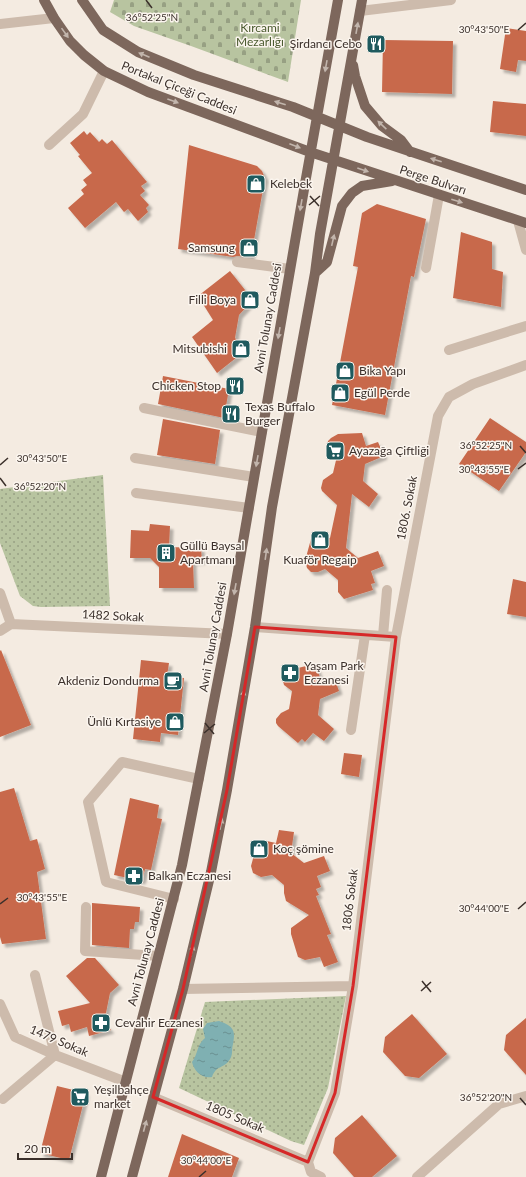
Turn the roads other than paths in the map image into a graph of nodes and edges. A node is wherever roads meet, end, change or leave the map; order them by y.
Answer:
1 (44, 0) edge
2 (82, 0) edge
3 (338, 0) edge
4 (362, 0) edge
5 (451, 0) edge
6 (360, 11) junction
7 (54, 18) junction
8 (0, 24) edge
9 (352, 56) junction
10 (104, 71) junction
11 (316, 117) junction
12 (339, 126) junction
13 (49, 145) dead end
14 (310, 152) junction
15 (410, 152) junction
16 (333, 160) junction
17 (394, 181) junction
18 (526, 190) edge
19 (439, 195) junction
20 (522, 222) edge
21 (526, 250) edge
22 (237, 262) dead end
23 (426, 268) dead end
24 (290, 269) junction
25 (315, 273) junction
26 (526, 326) edge
27 (449, 350) dead end
28 (526, 364) edge
29 (144, 408) dead end
30 (262, 432) junction
31 (135, 458) dead end
32 (254, 477) junction
33 (136, 493) dead end
34 (249, 508) junction
35 (387, 590) dead end
36 (0, 593) edge
37 (12, 624) junction
38 (255, 626) junction
39 (0, 631) edge
40 (227, 634) junction
41 (365, 635) junction
42 (383, 636) junction
43 (396, 637) junction
44 (351, 730) dead end
45 (199, 779) junction
46 (174, 899) junction
47 (86, 907) dead end
48 (158, 956) junction
49 (35, 975) dead end
50 (353, 986) junction
51 (183, 989) junction
52 (0, 1004) edge
53 (55, 1055) junction
54 (126, 1082) junction
55 (526, 1096) edge
56 (153, 1097) junction
57 (3, 1099) dead end
58 (308, 1162) junction
59 (310, 1174) edge
60 (101, 1177) edge
61 (132, 1177) edge
62 (321, 1177) edge
63 (417, 1177) edge

1 - 7 main road, Portakal Çiceği Caddesi
11 -> 2 main road, Portakal Çiceği Caddesi
3 -> 11 main road, Avni Tolunay Caddesi
4 - 6 main road
5 - 6 street
9 -> 6 main road
7 - 8 street
7 -> 10 main road, Portakal Çiceği Caddesi
9 - 12 main road
15 -> 9 main road
10 - 13 street
10 -> 14 main road, Portakal Çiceği Caddesi
11 - 12 main road, Portakal Çiceği Caddesi
11 - 14 main road, Avni Tolunay Caddesi
12 - 15 main road, Perge Bulvarı
12 - 16 main road
14 - 16 main road, Portakal Çiceği Caddesi
14 -> 24 main road, Avni Tolunay Caddesi
18 -> 15 main road, Perge Bulvarı
16 -> 17 main road, Perge Bulvarı
16 - 25 main road
17 - 19 main road, Perge Bulvarı
25 -> 17 main road
19 -> 20 main road, Perge Bulvarı
19 - 23 street
20 - 21 street
22 - 24 street
24 -> 30 main road, Avni Tolunay Caddesi
38 -> 25 main road
26 - 27 street
28 - 43 street, 1806. Sokak
29 - 30 street
30 -> 32 main road, Avni Tolunay Caddesi
31 - 32 street
32 - 34 main road, Avni Tolunay Caddesi
33 - 34 street
34 -> 40 main road, Avni Tolunay Caddesi
35 - 42 street
36 - 37 street
37 - 39 street
37 - 40 street, 1482 Sokak
38 - 41 street
51 -> 38 main road
40 - 45 main road, Avni Tolunay Caddesi
41 - 42 street
41 - 44 street
42 - 43 street
43 - 50 street, 1806 Sokak
45 - 46 main road, Avni Tolunay Caddesi
45 - 46 street
46 - 48 main road, Avni Tolunay Caddesi
47 - 48 street
48 - 54 main road, Avni Tolunay Caddesi
49 - 53 street
50 - 51 street
50 - 58 street, 1806 Sokak
51 - 56 main road
52 - 53 street, 1479 Sokak
53 - 54 street, 1479 Sokak
53 - 57 street
54 - 60 main road, Avni Tolunay Caddesi
55 - 63 street
56 - 58 street, 1805 Sokak
61 -> 56 main road
58 - 59 street
59 - 62 street

